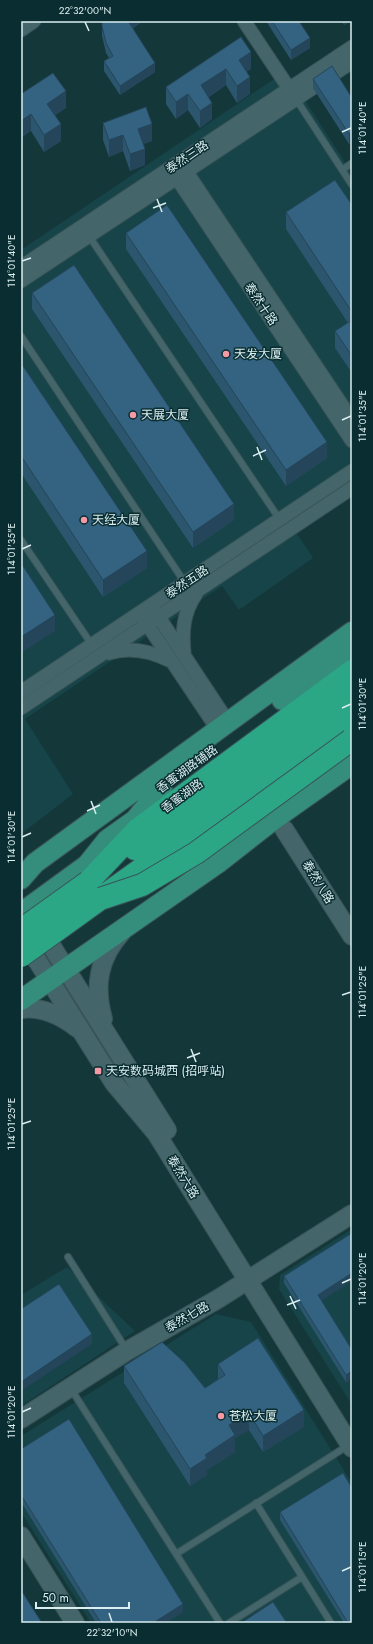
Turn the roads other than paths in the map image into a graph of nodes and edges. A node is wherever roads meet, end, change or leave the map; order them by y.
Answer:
1 (34, 21) edge
2 (244, 21) edge
3 (21, 30) edge
4 (352, 47) edge
5 (352, 62) edge
6 (292, 94) junction
7 (352, 163) edge
8 (178, 170) junction
9 (342, 170) junction
10 (352, 185) edge
11 (89, 236) junction
12 (21, 267) edge
13 (21, 280) edge
14 (21, 336) edge
15 (352, 420) edge
16 (352, 441) edge
17 (352, 471) edge
18 (352, 488) edge
19 (280, 520) junction
20 (21, 540) edge
21 (185, 583) junction
22 (199, 590) junction
23 (151, 606) junction
24 (139, 613) junction
25 (158, 617) junction
26 (147, 624) junction
27 (352, 632) edge
28 (92, 645) junction
29 (352, 650) edge
30 (184, 655) junction
31 (98, 657) junction
32 (172, 661) junction
33 (352, 670) edge
34 (21, 692) edge
35 (352, 696) edge
36 (21, 708) edge
37 (352, 718) edge
38 (223, 726) junction
39 (351, 739) edge
40 (352, 764) edge
41 (352, 781) edge
42 (162, 787) junction
43 (284, 829) junction
44 (218, 863) junction
45 (21, 879) edge
46 (21, 887) edge
47 (94, 891) junction
48 (24, 905) edge
49 (130, 923) junction
50 (21, 930) edge
51 (352, 936) edge
52 (21, 956) edge
53 (66, 968) junction
54 (49, 980) junction
55 (21, 1000) edge
56 (21, 1009) edge
57 (80, 1030) junction
58 (111, 1040) junction
59 (352, 1214) edge
60 (68, 1257) dead end
61 (252, 1277) junction
62 (127, 1351) junction
63 (70, 1387) junction
64 (21, 1419) edge
65 (351, 1441) edge
66 (256, 1503) junction
67 (21, 1536) edge
68 (176, 1554) junction
69 (21, 1557) edge
70 (302, 1577) junction
71 (62, 1623) edge
72 (75, 1623) edge
73 (220, 1623) edge
74 (229, 1623) edge
75 (331, 1623) edge

1 - 3 street
2 - 6 street
4 - 6 street, 泰然三路
5 - 6 street, 泰然三路
6 - 8 street, 泰然三路
6 - 9 lane
7 - 9 lane
8 - 11 street, 泰然三路
8 - 12 street, 泰然三路
8 - 15 street, 泰然十路
8 - 16 street, 泰然十路
9 - 10 lane
11 - 13 street, 泰然三路
11 - 19 lane
14 - 21 lane
17 - 19 street, 泰然五路
18 - 22 street, 泰然五路
19 - 21 street, 泰然五路
20 - 28 lane
21 - 23 street, 泰然五路
22 - 25 street, 泰然五路
22 - 30 street
23 - 24 street, 泰然五路
23 - 25 street
24 - 26 street
24 - 28 street, 泰然五路
25 - 26 street, 泰然五路
25 - 30 street
26 - 31 street, 泰然五路
26 - 32 street
27 - 38 main road
28 - 34 street, 泰然五路
29 - 42 main road, 香蜜湖路辅路
30 - 38 street
31 - 32 street
31 - 36 street, 泰然五路
32 - 38 street
33 - 47 highway, 香蜜湖路
35 - 47 highway
37 - 47 highway, bridge
38 - 45 main road
39 - 47 highway, 香蜜湖路, bridge
40 - 44 main road
41 - 43 main road
42 - 46 main road, 香蜜湖路辅路
42 - 48 main road
43 - 44 main road
43 - 51 street, 泰然八路
44 - 49 main road
47 - 50 highway, 香蜜湖路, bridge
47 - 52 highway, 香蜜湖路, bridge
48 - 53 street, 泰然六路
48 - 54 street, 泰然六路
49 - 53 main road
49 - 58 street, 泰然六路
53 - 54 main road
53 - 58 street, 泰然六路
54 - 55 main road
54 - 57 street, 泰然六路
56 - 57 street
57 - 61 street, 泰然六路
58 - 61 street, 泰然六路
59 - 61 street, 泰然七路
60 - 62 lane
61 - 62 street, 泰然七路
61 - 65 street, 泰然六路
62 - 63 street, 泰然七路
63 - 64 street, 泰然七路
63 - 68 lane
65 - 66 lane
66 - 68 lane
66 - 70 lane
67 - 72 street
68 - 73 lane
69 - 71 street
70 - 74 lane
70 - 75 lane

